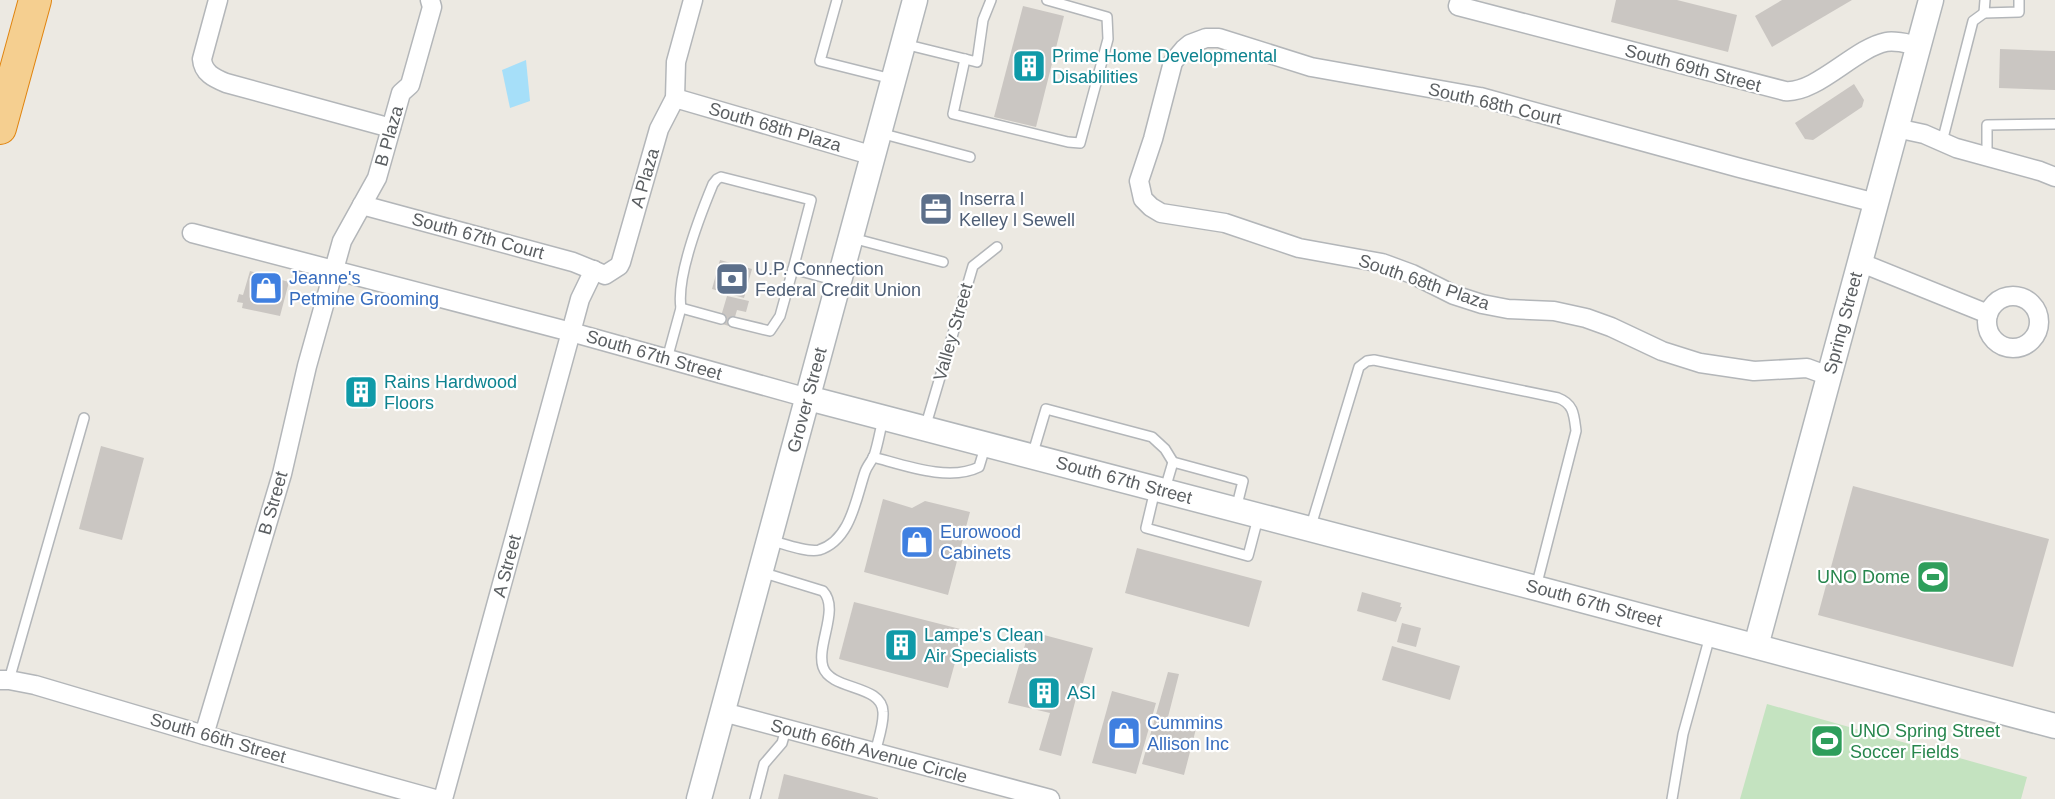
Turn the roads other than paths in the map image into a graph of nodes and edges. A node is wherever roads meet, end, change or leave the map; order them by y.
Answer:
1 (36, 0) edge
2 (218, 0) edge
3 (430, 0) edge
4 (693, 0) edge
5 (837, 0) edge
6 (915, 0) edge
7 (991, 0) edge
8 (1047, 0) edge
9 (1931, 0) edge
10 (1985, 0) edge
11 (2019, 0) edge
12 (1459, 3) edge
13 (1984, 13) junction
14 (904, 44) junction
15 (1919, 46) junction
16 (965, 59) junction
17 (894, 80) junction
18 (675, 98) junction
19 (1160, 114) joint
20 (2055, 124) edge
21 (0, 128) edge
22 (391, 128) junction
23 (1896, 128) junction
24 (1942, 142) junction
25 (877, 145) junction
26 (1987, 156) junction
27 (970, 158) dead end
28 (2055, 177) edge
29 (1876, 203) junction
30 (362, 205) junction
31 (192, 233) dead end
32 (852, 238) junction
33 (997, 247) dead end
34 (943, 261) dead end
35 (1859, 262) junction
36 (793, 269) junction
37 (334, 270) junction
38 (594, 270) junction
39 (839, 282) junction
40 (681, 308) junction
41 (1988, 314) dead end
42 (721, 319) dead end
43 (733, 322) dead end
44 (571, 332) junction
45 (667, 359) junction
46 (1829, 376) junction
47 (808, 398) junction
48 (883, 417) junction
49 (84, 418) dead end
50 (925, 428) junction
51 (986, 443) junction
52 (1032, 456) junction
53 (873, 457) junction
54 (1173, 462) junction
55 (1160, 489) junction
56 (1236, 509) junction
57 (1259, 515) junction
58 (1310, 529) junction
59 (769, 540) junction
60 (761, 572) junction
61 (1536, 588) junction
62 (1710, 634) junction
63 (1756, 646) junction
64 (4, 680) edge
65 (723, 712) junction
66 (2055, 726) edge
67 (786, 729) junction
68 (204, 735) junction
69 (875, 753) junction
70 (435, 799) edge
71 (443, 799) edge
72 (699, 799) edge
73 (755, 799) edge
74 (1050, 799) edge
75 (1672, 799) edge

1 - 21 highway
2 - 22 street
3 - 22 street, B Plaza
4 - 18 street, A Plaza
5 - 17 lane
6 - 14 street, Grover Street
7 - 16 lane
8 - 16 lane
9 - 15 street, Spring Street
10 - 13 lane
11 - 13 lane
12 - 15 street, South 69th Street
13 - 24 lane
14 - 16 lane
14 - 17 street, Grover Street
15 - 23 street, Spring Street
17 - 25 street, Grover Street
18 - 25 street, South 68th Plaza
18 - 38 street, A Plaza
19 - 29 street, South 68th Court
19 - 46 street, South 68th Plaza
20 - 26 lane
22 - 30 street, B Plaza
23 - 24 street
23 - 29 street, Spring Street
24 - 26 street
25 - 27 lane
25 - 32 street, Grover Street
26 - 28 street
29 - 35 street, Spring Street
30 - 37 street, B Plaza
30 - 38 street, South 67th Court
31 - 37 street, South 67th Street
32 - 34 lane
32 - 39 street, Grover Street
33 - 50 lane, Valley Street
35 - 41 street
35 - 46 street, Spring Street
36 - 39 lane
36 - 40 lane
36 - 43 lane
37 - 44 street, South 67th Street
37 - 68 street, B Street
38 - 44 street
39 - 47 street, Grover Street
40 - 42 lane
40 - 45 lane
44 - 45 street, South 67th Street
44 - 71 street, A Street
45 - 47 street, South 67th Street
46 - 63 street, Spring Street
47 - 48 street, South 67th Street
47 - 59 street, Grover Street
48 - 50 street, South 67th Street
48 - 53 lane
49 - 64 lane
50 - 51 street, South 67th Street
51 - 52 street, South 67th Street
51 - 53 lane
52 - 54 lane
52 - 55 street, South 67th Street
53 - 59 lane
54 - 55 lane
54 - 56 lane
55 - 56 street, South 67th Street
55 - 57 lane
56 - 57 street, South 67th Street
57 - 58 street, South 67th Street
58 - 61 street, South 67th Street
58 - 61 lane
59 - 60 street, Grover Street
60 - 65 street, Grover Street
60 - 69 lane
61 - 62 street, South 67th Street
62 - 63 street, South 67th Street
62 - 75 lane
63 - 66 street, South 67th Street
64 - 68 street, South 66th Street
65 - 67 street, South 66th Avenue Circle
65 - 72 street, Grover Street
67 - 69 street, South 66th Avenue Circle
67 - 73 lane
68 - 70 street, South 66th Street
69 - 74 street, South 66th Avenue Circle

